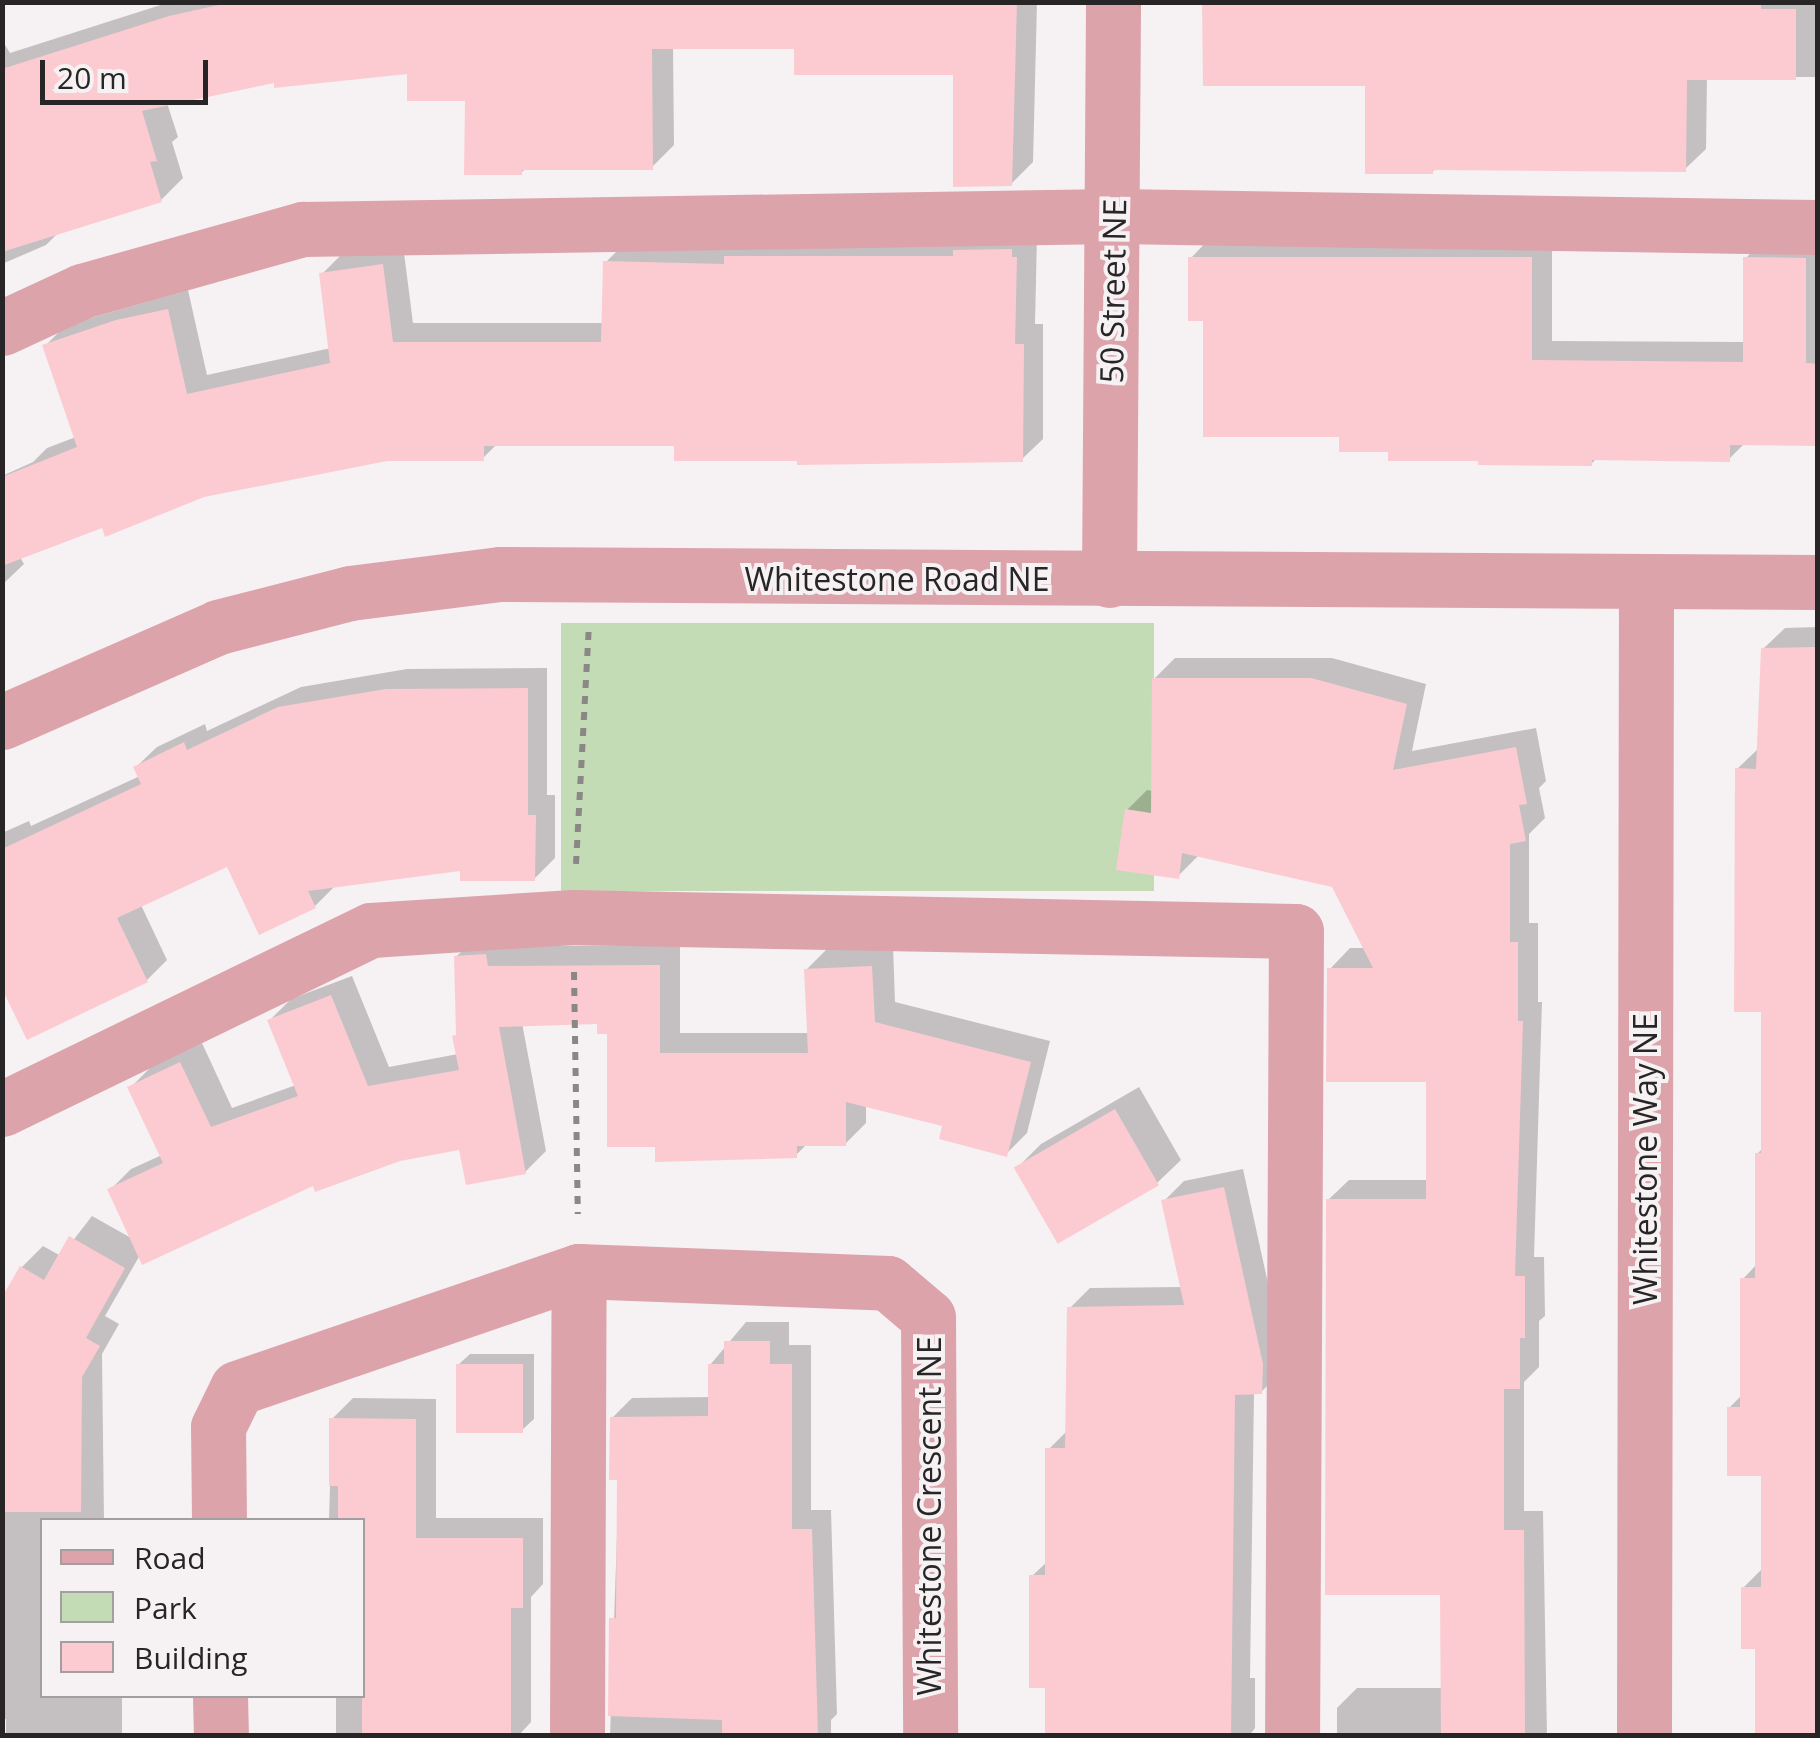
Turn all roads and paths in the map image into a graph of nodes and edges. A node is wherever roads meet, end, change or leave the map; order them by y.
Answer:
1 (1113, 2) edge
2 (1114, 216) junction
3 (1818, 227) edge
4 (2, 328) edge
5 (592, 576) junction
6 (1110, 580) junction
7 (1818, 582) edge
8 (1646, 583) junction
9 (2, 722) edge
10 (573, 917) junction
11 (2, 1110) edge
12 (580, 1270) junction
13 (219, 1518) edge
14 (220, 1698) edge
15 (221, 1736) edge
16 (577, 1736) edge
17 (930, 1736) edge
18 (1292, 1736) edge
19 (1644, 1736) edge

1 - 2 street, 50 Street NE
2 - 3 street
2 - 4 street
2 - 6 street, 50 Street NE
5 - 6 street, Whitestone Road NE
5 - 9 street, Whitestone Road NE
5 - 10 path
6 - 8 street, Whitestone Road NE
7 - 8 street, Whitestone Road NE
8 - 19 street, Whitestone Way NE
10 - 11 street
10 - 12 path
10 - 18 street
12 - 13 street, Whitestone Crescent NE
12 - 16 street
12 - 17 street, Whitestone Crescent NE
14 - 15 street

